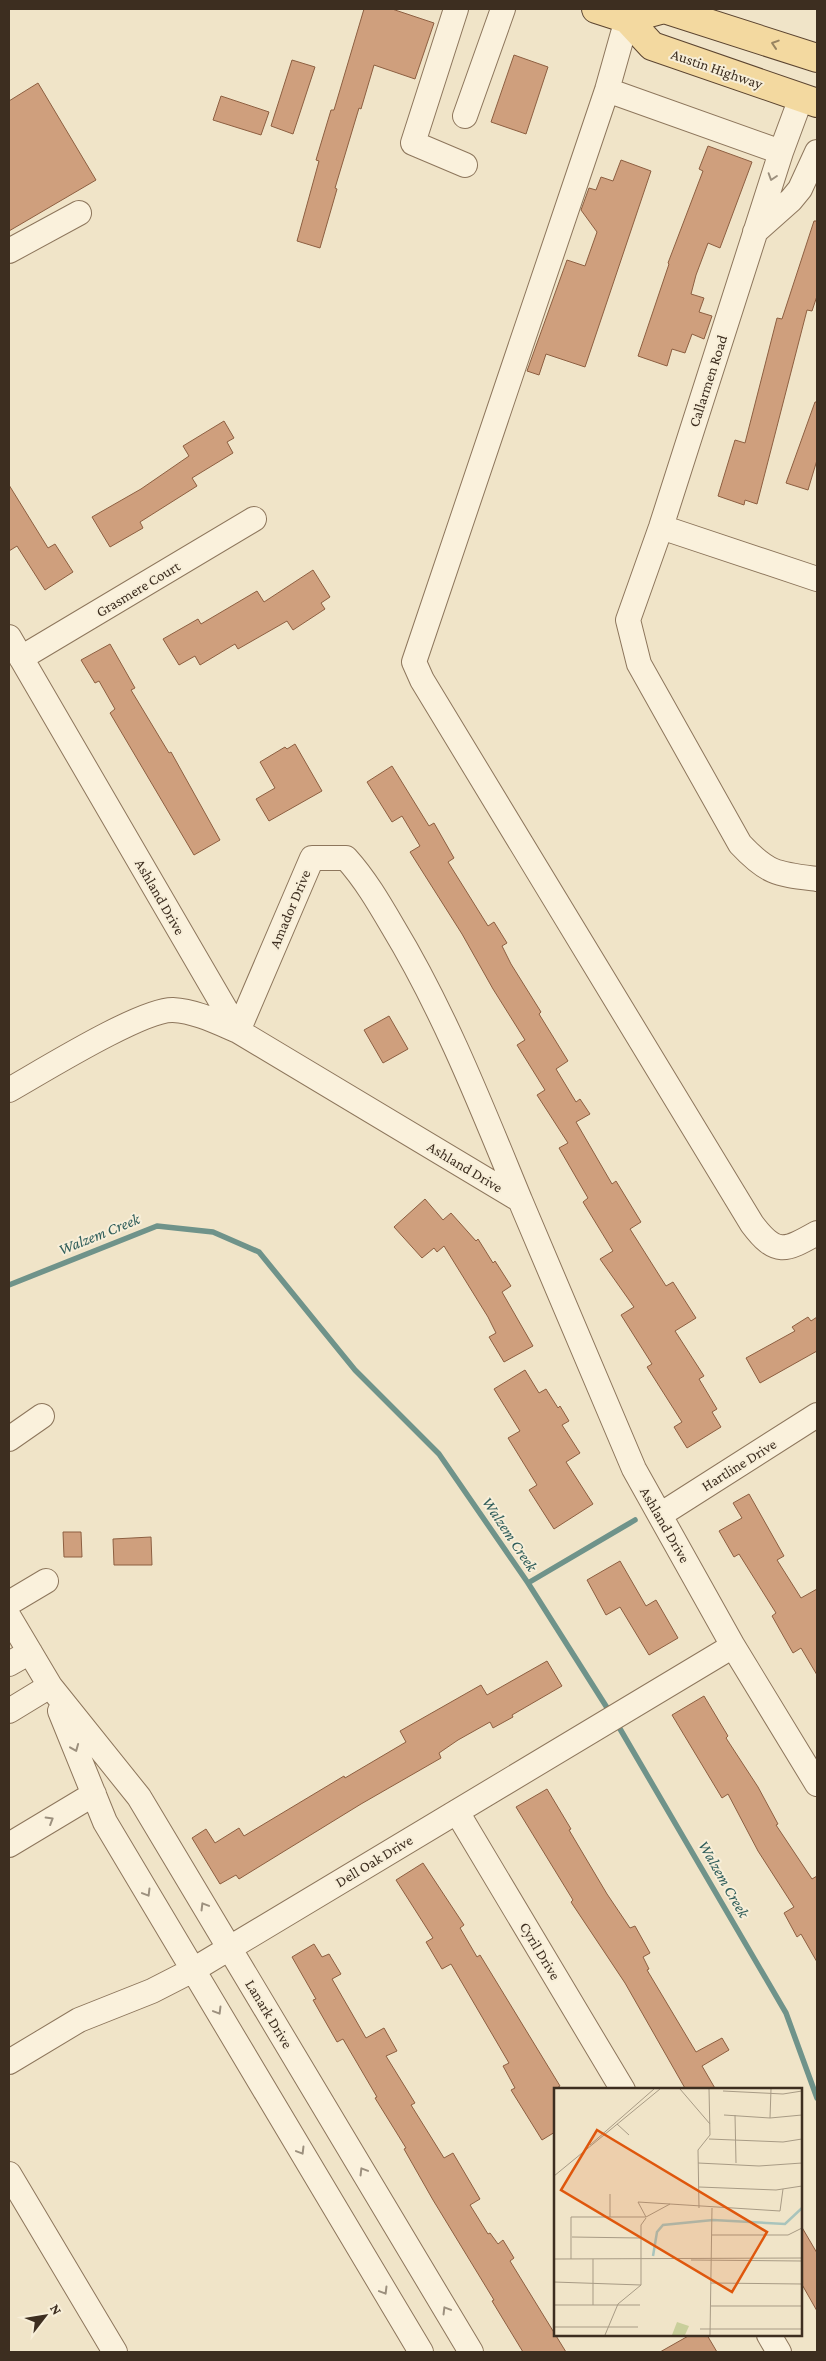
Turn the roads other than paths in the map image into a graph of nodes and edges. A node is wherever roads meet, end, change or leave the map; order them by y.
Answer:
1 (456, 9) edge
2 (503, 9) edge
3 (596, 9) edge
4 (669, 10) edge
5 (626, 19) junction
6 (817, 58) edge
7 (607, 90) junction
8 (809, 101) edge
9 (465, 116) dead end
10 (781, 152) junction
11 (817, 152) edge
12 (465, 165) dead end
13 (79, 214) dead end
14 (755, 232) junction
15 (9, 250) edge
16 (254, 519) dead end
17 (661, 527) junction
18 (817, 579) edge
19 (9, 637) edge
20 (22, 658) junction
21 (817, 879) edge
22 (238, 1031) junction
23 (9, 1090) edge
24 (520, 1200) junction
25 (817, 1233) edge
26 (817, 1415) edge
27 (42, 1416) dead end
28 (9, 1439) edge
29 (660, 1515) junction
30 (46, 1581) dead end
31 (9, 1603) edge
32 (9, 1617) edge
33 (733, 1646) junction
34 (30, 1652) junction
35 (9, 1664) edge
36 (50, 1686) junction
37 (9, 1711) edge
38 (817, 1784) edge
39 (94, 1794) junction
40 (457, 1812) junction
41 (9, 1845) edge
42 (230, 1947) junction
43 (193, 1970) junction
44 (9, 2062) edge
45 (622, 2088) edge
46 (9, 2174) edge
47 (770, 2336) edge
48 (115, 2352) edge
49 (421, 2352) edge
50 (471, 2352) edge
51 (779, 2352) edge

1 - 12 street
2 - 9 street
3 - 5 main road, Austin Highway
4 - 5 main road
6 -> 4 main road
5 - 7 street
5 - 8 main road, Austin Highway
7 - 10 street
7 - 25 street
8 - 10 street, Callarmen Road
10 -> 14 street, Callarmen Road
11 - 14 street
13 - 15 street
14 - 17 street, Callarmen Road
16 - 20 street, Grasmere Court
17 - 18 street
17 - 21 street, Callarmen Road
19 - 20 street, Ashland Drive
20 - 22 street, Ashland Drive
22 - 23 street
22 - 24 street, Ashland Drive
22 - 24 street, Amador Drive
24 - 29 street, Ashland Drive
26 - 29 street, Hartline Drive
27 - 28 street
29 - 33 street, Ashland Drive
30 - 31 street
32 - 34 street, Lanark Drive
33 - 38 street, Ashland Drive
33 - 40 street, Dell Oak Drive
34 - 35 street
34 - 36 street, Lanark Drive
36 - 37 street
36 -> 39 street, Lanark Drive
42 -> 36 street, Lanark Drive
41 -> 39 street
39 -> 43 street, Lanark Drive
40 - 42 street, Dell Oak Drive
40 - 45 street, Cyril Drive
42 - 43 street, Dell Oak Drive
50 -> 42 street, Lanark Drive
43 - 44 street, Dell Oak Drive
43 -> 49 street, Lanark Drive
46 - 48 street
47 - 51 street

